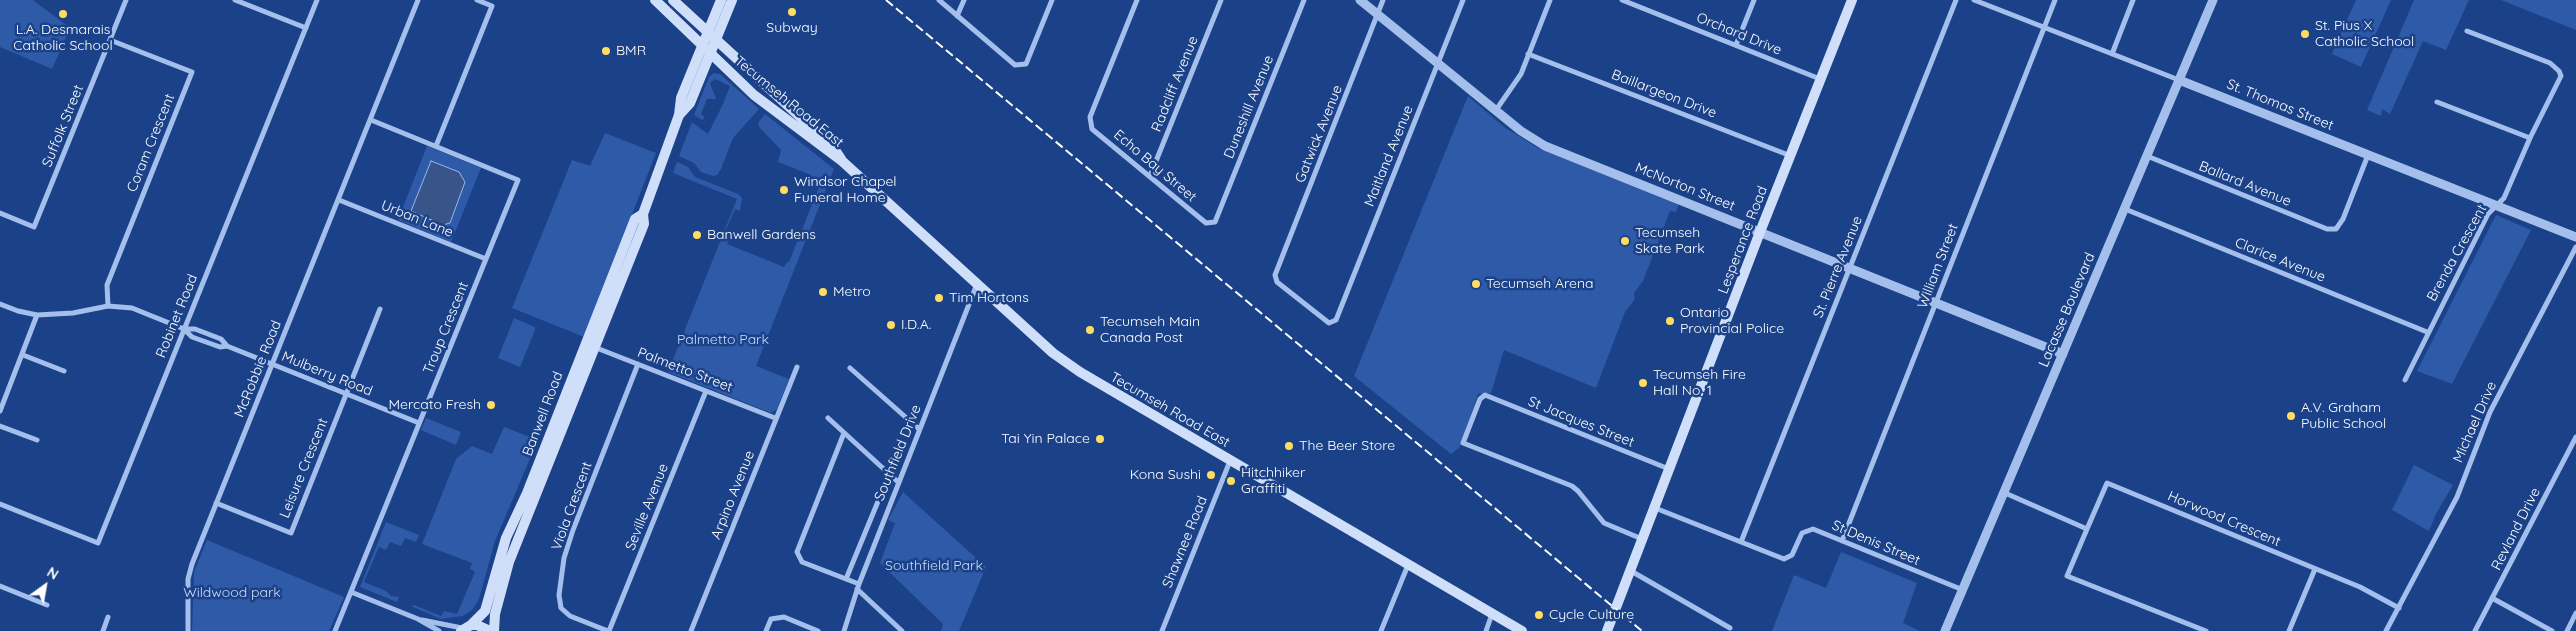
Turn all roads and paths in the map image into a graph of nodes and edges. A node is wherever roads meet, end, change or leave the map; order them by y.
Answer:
1 (126, 0) edge
2 (235, 0) edge
3 (317, 0) edge
4 (418, 0) edge
5 (476, 0) edge
6 (655, 0) edge
7 (673, 0) edge
8 (721, 0) edge
9 (732, 0) edge
10 (939, 0) edge
11 (964, 0) edge
12 (1052, 0) edge
13 (1137, 0) edge
14 (1221, 0) edge
15 (1304, 0) edge
16 (1360, 0) edge
17 (1383, 0) edge
18 (1463, 0) edge
19 (1550, 0) edge
20 (1622, 0) edge
21 (1754, 0) edge
22 (1852, 0) edge
23 (1956, 0) edge
24 (1974, 0) edge
25 (2055, 0) edge
26 (2134, 0) edge
27 (2213, 0) edge
28 (1377, 14) junction
29 (957, 16) junction
30 (306, 28) junction
31 (2044, 28) junction
32 (2468, 30) dead end
33 (709, 31) junction
34 (717, 39) junction
35 (110, 40) junction
36 (703, 45) junction
37 (1736, 45) junction
38 (710, 54) junction
39 (1528, 54) junction
40 (2112, 54) junction
41 (1438, 64) junction
42 (1820, 79) junction
43 (2179, 80) junction
44 (2437, 102) dead end
45 (1496, 110) junction
46 (679, 115) junction
47 (371, 120) junction
48 (2530, 138) junction
49 (436, 146) junction
50 (2368, 155) junction
51 (1791, 156) junction
52 (2147, 156) junction
53 (842, 161) junction
54 (1150, 176) junction
55 (339, 200) junction
56 (2496, 206) junction
57 (2125, 209) junction
58 (0, 213) edge
59 (1215, 222) joint
60 (1760, 232) junction
61 (2576, 237) edge
62 (2576, 247) edge
63 (486, 259) junction
64 (1850, 268) junction
65 (976, 284) junction
66 (1936, 302) junction
67 (0, 304) edge
68 (108, 306) junction
69 (380, 309) dead end
70 (37, 315) junction
71 (1336, 320) joint
72 (184, 329) junction
73 (2427, 332) junction
74 (591, 346) junction
75 (24, 354) junction
76 (2063, 354) junction
77 (272, 364) junction
78 (638, 364) junction
79 (796, 367) dead end
80 (850, 368) dead end
81 (64, 371) dead end
82 (2405, 380) dead end
83 (706, 391) junction
84 (346, 394) junction
85 (0, 411) edge
86 (776, 418) junction
87 (828, 418) dead end
88 (420, 423) junction
89 (0, 426) edge
90 (920, 430) junction
91 (844, 433) junction
92 (2576, 437) edge
93 (37, 440) dead end
94 (1230, 461) junction
95 (1669, 470) junction
96 (898, 482) junction
97 (2005, 493) junction
98 (879, 499) dead end
99 (216, 503) junction
100 (0, 504) edge
101 (1655, 508) junction
102 (2087, 528) junction
103 (1643, 540) junction
104 (1842, 541) junction
105 (1741, 542) junction
106 (1408, 565) junction
107 (2315, 568) junction
108 (1631, 571) junction
109 (846, 579) junction
110 (0, 586) edge
111 (858, 586) junction
112 (1963, 590) junction
113 (351, 592) junction
114 (2492, 598) junction
115 (47, 605) dead end
116 (2399, 608) junction
117 (2576, 613) edge
118 (1492, 614) junction
119 (108, 617) dead end
120 (418, 619) junction
121 (466, 628) edge
122 (1730, 628) dead end
123 (103, 631) edge
124 (188, 631) edge
125 (335, 631) edge
126 (439, 631) edge
127 (490, 631) edge
128 (494, 631) edge
129 (609, 631) edge
130 (691, 631) edge
131 (766, 631) edge
132 (818, 631) edge
133 (844, 631) edge
134 (902, 631) edge
135 (1162, 631) edge
136 (1381, 631) edge
137 (1486, 631) edge
138 (1522, 631) edge
139 (1606, 631) edge
140 (1945, 631) edge
141 (2206, 631) edge
142 (2289, 631) edge
143 (2386, 631) edge
144 (2475, 631) edge
145 (2552, 631) edge
146 (2566, 631) edge

1 - 35 street, Suffolk Street
2 - 30 street
3 - 30 street, Robinet Road
4 - 47 street, McRobbie Road
5 - 49 street
6 - 36 main road, Tecumseh Road East
7 - 33 main road, Tecumseh Road East
8 - 33 main road, Banwell Road
9 - 34 main road, Banwell Road
10 - 29 street
11 - 29 street
12 - 29 street
13 - 54 street, Echo Bay Street
14 - 54 street, Radcliff Avenue
15 - 59 street, Duneshill Avenue
16 - 28 street, McNorton Street
17 - 28 street, Gatwick Avenue
18 - 41 street, Maitland Avenue
19 - 39 street
20 - 37 street, Orchard Drive
21 - 37 street
22 - 42 main road, Lesperance Road
23 - 64 street, St. Pierre Avenue
24 - 31 street, St. Thomas Street
25 - 31 street, William Street
26 - 40 street
27 - 43 street, Lacasse Boulevard
28 - 41 street, McNorton Street
28 - 71 street, Gatwick Avenue
30 - 72 street, Robinet Road
31 - 40 street, St. Thomas Street
31 - 66 street, William Street
32 - 48 street, Brenda Crescent
33 - 34 main road, Tecumseh Road East
33 - 36 main road, Banwell Road
34 - 38 main road, Banwell Road
34 - 53 main road, Tecumseh Road East
35 - 58 street, Suffolk Street
35 - 68 street, Coram Crescent
36 - 38 main road, Tecumseh Road East
36 - 46 main road, Banwell Road
37 - 42 street, Orchard Drive
38 - 46 main road, Banwell Road
38 - 53 main road, Tecumseh Road East
39 - 45 street
39 - 51 street, Baillargeon Drive
40 - 43 street, St. Thomas Street
41 - 45 street, McNorton Street
41 - 71 street, Maitland Avenue
42 - 51 main road, Lesperance Road
43 - 50 street, St. Thomas Street
43 - 52 street, Lacasse Boulevard
44 - 48 street
45 - 60 street, McNorton Street
46 - 74 main road, Banwell Road
47 - 49 street, Troup Crescent
47 - 55 street, McRobbie Road
48 - 56 street, Brenda Crescent
49 - 63 street, Troup Crescent
50 - 52 street, Ballard Avenue
50 - 56 street, St. Thomas Street
51 - 60 main road, Lesperance Road
52 - 57 street, Lacasse Boulevard
53 - 65 main road, Tecumseh Road East
54 - 59 street, Echo Bay Street
55 - 63 street, Urban Lane
55 - 77 street, McRobbie Road
56 - 61 street, St. Thomas Street
56 - 73 street, Brenda Crescent
57 - 73 street, Clarice Avenue
57 - 76 street, Lacasse Boulevard
60 - 64 street, McNorton Street
60 - 95 main road, Lesperance Road
62 - 116 street, Michael Drive
63 - 88 street, Troup Crescent
64 - 66 street, McNorton Street
64 - 105 street, St. Pierre Avenue
65 - 90 street, Southfield Drive
65 - 94 main road, Tecumseh Road East
66 - 76 street, McNorton Street
66 - 104 street, William Street
67 - 70 street, Mulberry Road
68 - 70 street, Mulberry Road
68 - 72 street, Mulberry Road
69 - 84 street
70 - 75 street
72 - 77 street, Mulberry Road
72 - 100 street, Robinet Road
73 - 82 street, Brenda Crescent
74 - 78 street, Palmetto Street
74 - 121 main road, Banwell Road
74 - 128 main road, Banwell Road
75 - 81 street
75 - 85 street
76 - 97 street, Lacasse Boulevard
77 - 84 street, Mulberry Road
77 - 99 street, McRobbie Road
78 - 83 street, Palmetto Street
78 - 129 street, Viola Crescent
79 - 86 street, Arpino Avenue
80 - 90 street
83 - 86 street, Palmetto Street
83 - 129 street, Seville Avenue
84 - 88 street, Mulberry Road
84 - 99 street, Leisure Crescent
86 - 130 street, Arpino Avenue
87 - 91 street
88 - 113 street, Troup Crescent
89 - 93 street
90 - 96 street, Southfield Drive
91 - 96 street
91 - 109 street
92 - 114 street, Revland Drive
94 - 106 main road, Tecumseh Road East
94 - 135 street, Shawnee Road
95 - 101 main road, Lesperance Road
95 - 103 street, St Jacques Street
96 - 111 street, Southfield Drive
97 - 102 street
97 - 112 street, Lacasse Boulevard
98 - 109 street
99 - 124 street, McRobbie Road
101 - 103 main road, Lesperance Road
101 - 105 street, St Denis Street
102 - 107 street, Horwood Crescent
102 - 141 street, Horwood Crescent
103 - 108 main road, Lesperance Road
104 - 105 street, St Denis Street
104 - 112 street, St Denis Street
106 - 118 main road, Tecumseh Road East
106 - 136 street
107 - 116 street
107 - 142 street
108 - 122 street
108 - 139 main road, Lesperance Road
109 - 111 street
110 - 115 street
111 - 133 street, Southfield Drive
111 - 134 street
112 - 140 street, Lacasse Boulevard
113 - 120 street
113 - 125 street, Troup Crescent
114 - 144 street, Revland Drive
114 - 145 street
116 - 143 street, Michael Drive
117 - 146 street
118 - 137 street
118 - 138 main road, Tecumseh Road East
119 - 123 street
120 - 121 street
120 - 126 street
121 - 127 main road
131 - 132 street

